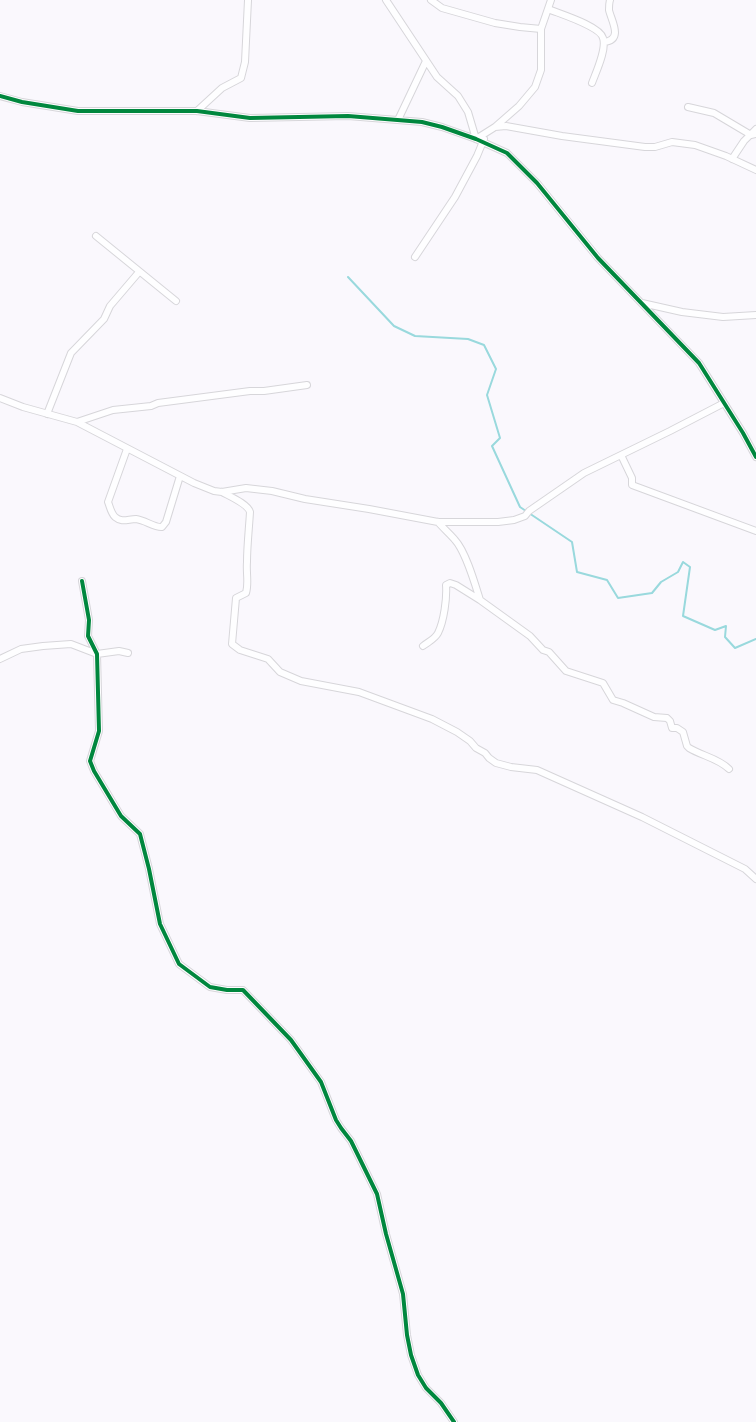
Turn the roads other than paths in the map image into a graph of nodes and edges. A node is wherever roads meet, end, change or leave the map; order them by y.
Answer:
1 (248, 0) edge
2 (386, 0) edge
3 (431, 0) edge
4 (552, 0) edge
5 (610, 0) edge
6 (548, 9) junction
7 (541, 29) junction
8 (604, 42) junction
9 (426, 61) junction
10 (592, 83) dead end
11 (0, 96) edge
12 (688, 107) dead end
13 (197, 110) junction
14 (398, 120) junction
15 (495, 127) junction
16 (756, 129) edge
17 (488, 132) junction
18 (754, 135) edge
19 (476, 139) junction
20 (483, 142) junction
21 (732, 159) junction
22 (756, 170) edge
23 (96, 236) dead end
24 (415, 257) dead end
25 (139, 272) junction
26 (176, 301) dead end
27 (642, 303) junction
28 (756, 316) edge
29 (307, 386) dead end
30 (0, 398) edge
31 (724, 402) junction
32 (47, 414) junction
33 (77, 422) junction
34 (127, 449) junction
35 (621, 455) junction
36 (756, 457) edge
37 (180, 476) junction
38 (222, 492) junction
39 (438, 522) junction
40 (756, 532) edge
41 (82, 581) dead end
42 (480, 600) junction
43 (423, 646) dead end
44 (128, 653) dead end
45 (97, 654) junction
46 (0, 659) edge
47 (729, 769) dead end
48 (756, 879) edge
49 (454, 1422) edge

1 - 13 street
2 - 9 street
3 - 7 street
4 - 6 street
5 - 8 street
6 - 7 street
6 - 8 street
7 - 15 street
8 - 10 street
9 - 14 street
9 - 19 street
11 - 13 street
12 - 18 street
13 - 14 street
14 - 19 street
15 - 17 street
15 - 21 street
16 - 18 street
17 - 19 street
17 - 20 street
18 - 21 street
19 - 20 street
20 - 24 street
20 - 27 street
21 - 22 street
23 - 25 street
25 - 26 street
25 - 32 street
27 - 28 street
27 - 31 street
29 - 33 street
30 - 32 street
31 - 35 street
31 - 36 street
32 - 33 street
33 - 34 street
34 - 37 street
34 - 37 street
35 - 39 street
35 - 40 street
37 - 38 street
38 - 39 street
38 - 48 street
39 - 42 street
41 - 45 street
42 - 43 street
42 - 47 street
44 - 45 street
45 - 46 street
45 - 49 street

